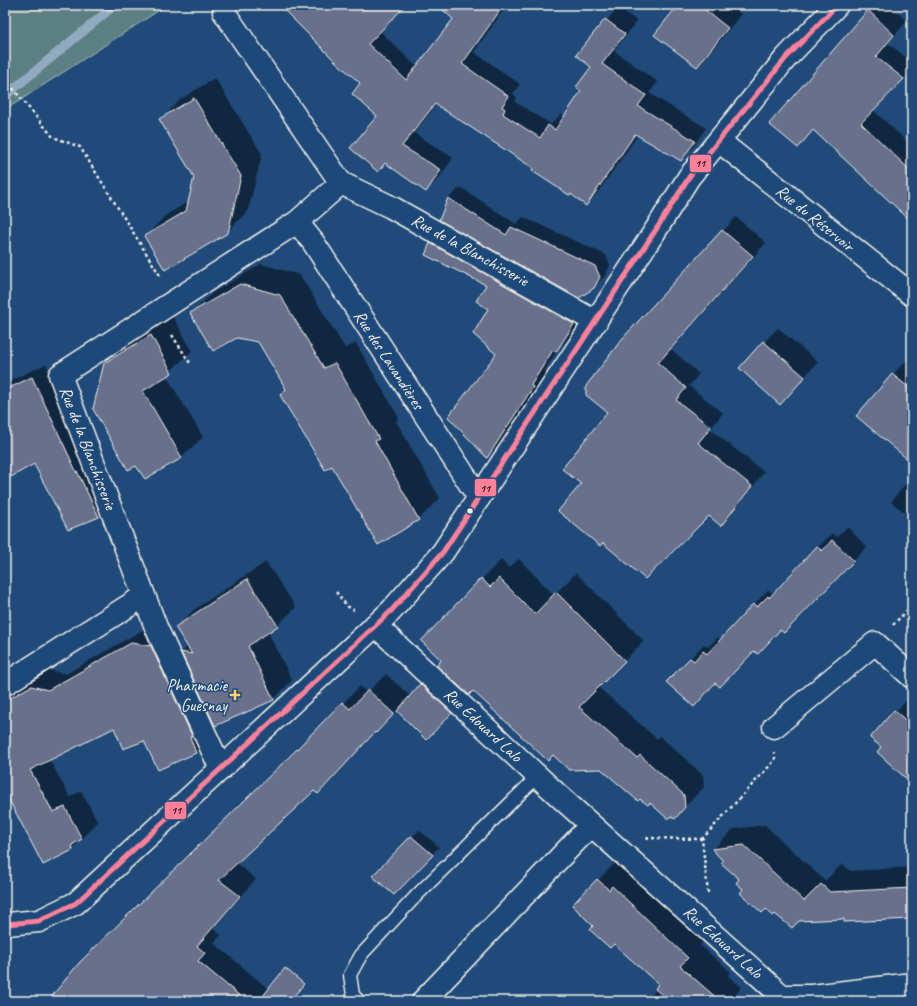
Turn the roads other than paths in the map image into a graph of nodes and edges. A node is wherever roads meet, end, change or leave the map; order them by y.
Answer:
1 (225, 5) edge
2 (837, 5) edge
3 (719, 141) junction
4 (341, 183) junction
5 (297, 222) junction
6 (912, 295) edge
7 (596, 322) junction
8 (479, 498) junction
9 (144, 596) junction
10 (375, 625) junction
11 (912, 677) edge
12 (5, 684) edge
13 (774, 727) road end
14 (221, 769) junction
15 (538, 776) junction
16 (599, 831) junction
17 (6, 924) edge
18 (912, 984) edge
19 (780, 998) edge
20 (359, 1001) edge
21 (423, 1001) edge

1 - 4 street
2 - 3 street
3 - 6 street, Rue du Réservoir
3 - 7 street
4 - 5 street, Rue de la Blanchisserie
4 - 7 street, Rue de la Blanchisserie
5 - 8 street, Rue des Lavandières
5 - 9 street, Rue de la Blanchisserie
7 - 8 street
8 - 10 street
9 - 12 street
9 - 14 street, Rue de la Blanchisserie
10 - 14 street
10 - 15 street, Rue Edouard Lalo
11 - 13 street
14 - 17 street
15 - 16 street, Rue Edouard Lalo
15 - 20 lane
16 - 19 street, Rue Edouard Lalo
16 - 21 street
18 - 19 street

